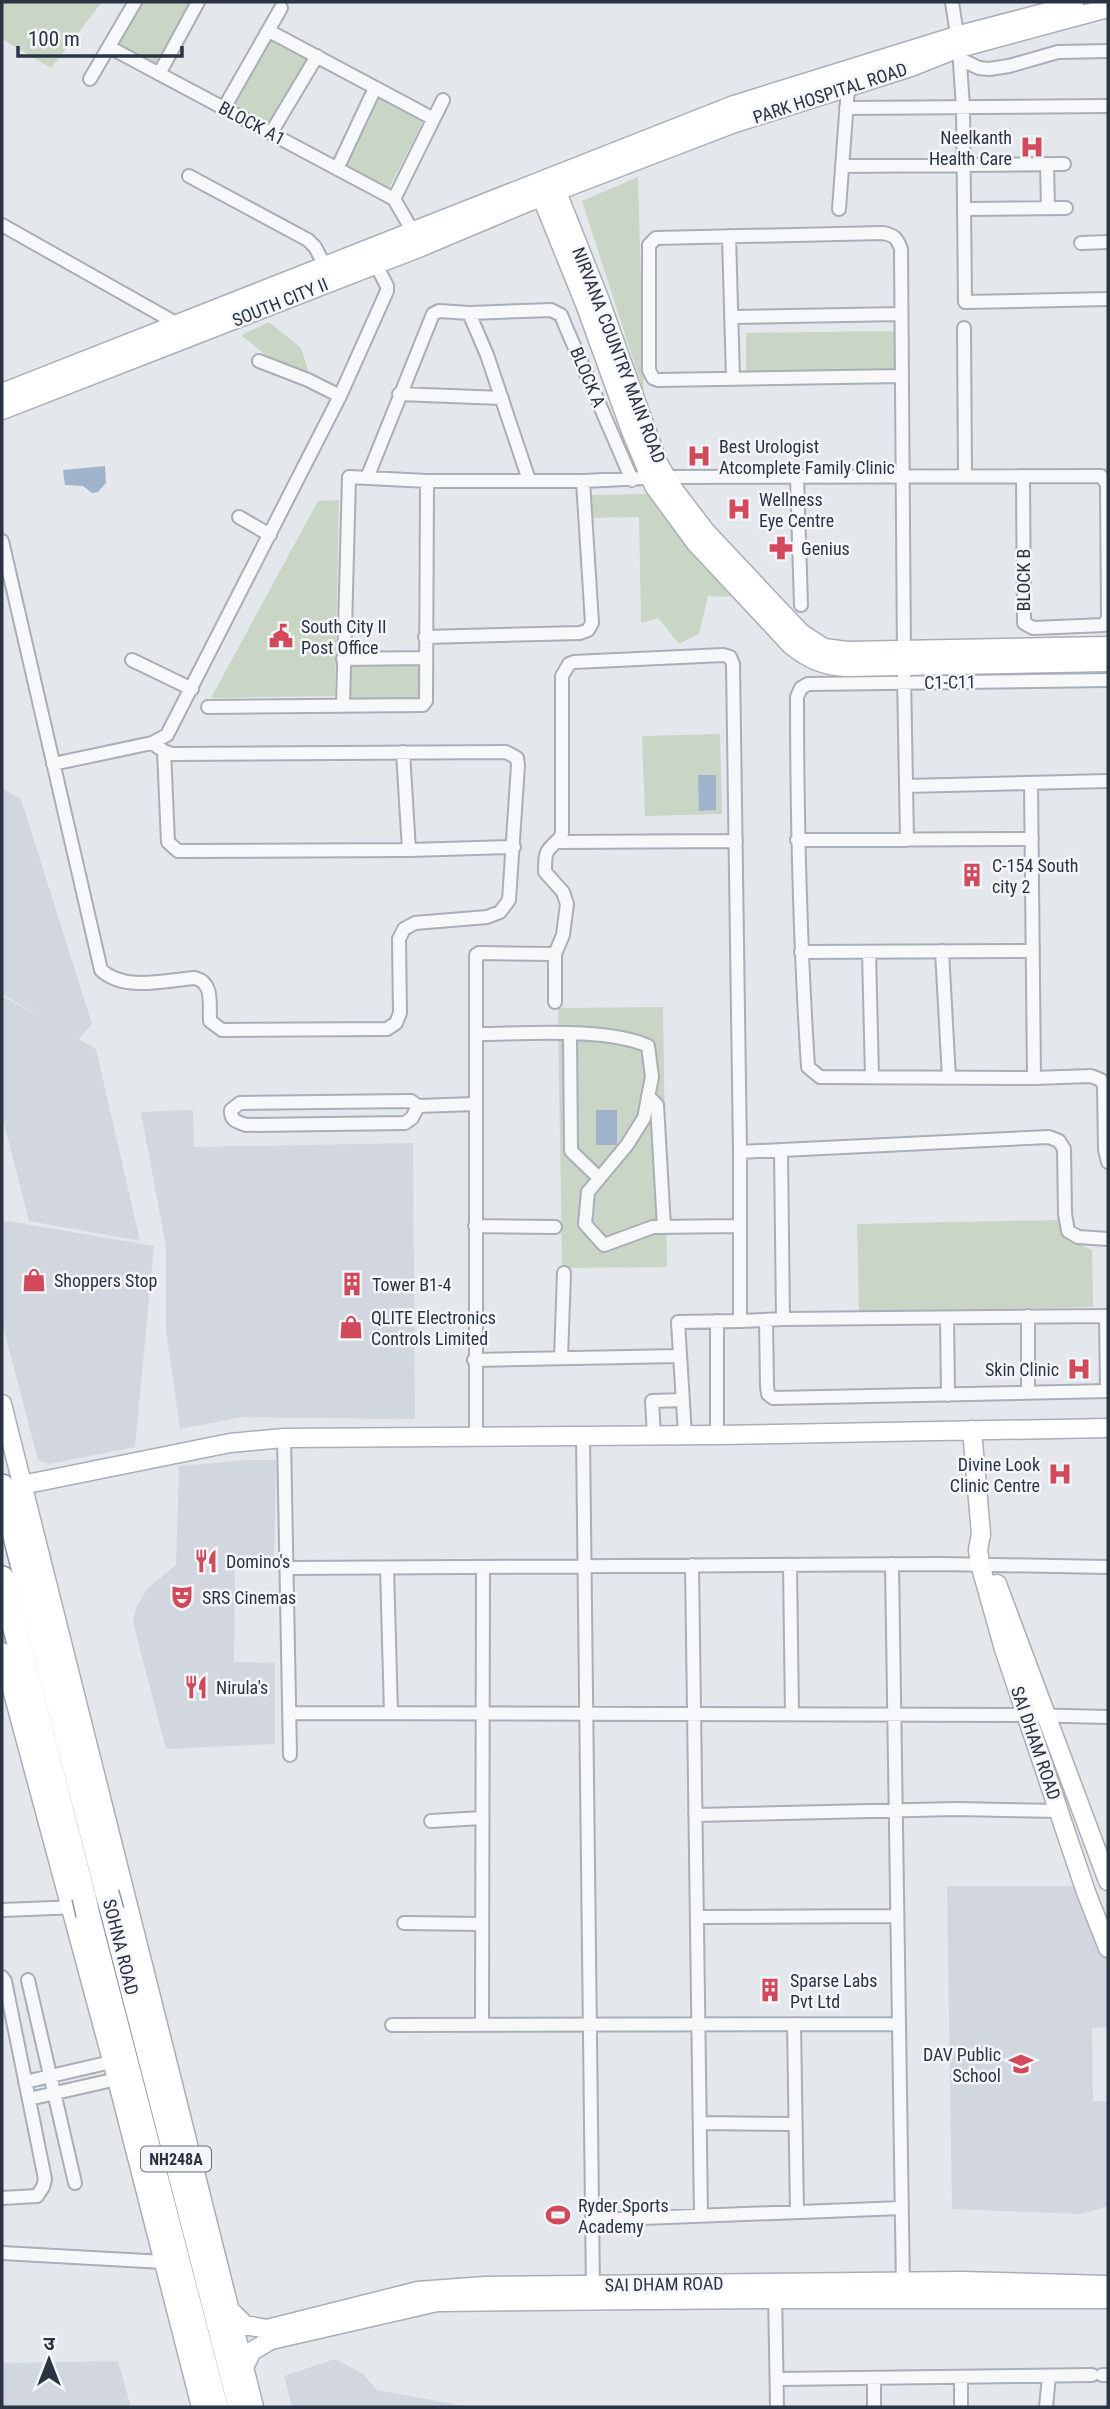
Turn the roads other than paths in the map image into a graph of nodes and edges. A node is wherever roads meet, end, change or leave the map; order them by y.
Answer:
1 (135, 2) edge
2 (198, 2) edge
3 (952, 2) edge
4 (1085, 2) edge
5 (281, 8) dead end
6 (1108, 8) edge
7 (268, 31) junction
8 (109, 47) junction
9 (959, 48) junction
10 (1108, 51) edge
11 (317, 56) junction
12 (159, 74) junction
13 (90, 79) dead end
14 (848, 87) junction
15 (374, 88) junction
16 (443, 100) dead end
17 (1108, 106) edge
18 (963, 107) junction
19 (224, 108) junction
20 (846, 108) junction
21 (432, 118) junction
22 (271, 134) junction
23 (1047, 164) junction
24 (1064, 164) dead end
25 (964, 165) junction
26 (842, 166) junction
27 (337, 169) junction
28 (189, 176) dead end
29 (547, 188) junction
30 (394, 199) junction
31 (1048, 208) junction
32 (1066, 208) dead end
33 (839, 209) dead end
34 (964, 209) junction
35 (2, 225) edge
36 (729, 236) junction
37 (417, 239) junction
38 (1108, 242) edge
39 (1081, 243) dead end
40 (372, 257) junction
41 (325, 266) junction
42 (1108, 299) edge
43 (469, 313) junction
44 (901, 314) junction
45 (731, 317) junction
46 (178, 324) junction
47 (964, 328) dead end
48 (194, 337) junction
49 (259, 361) dead end
50 (902, 376) junction
51 (733, 379) junction
52 (2, 393) edge
53 (400, 394) junction
54 (340, 396) junction
55 (502, 398) junction
56 (2, 410) edge
57 (965, 476) junction
58 (1023, 476) junction
59 (797, 477) junction
60 (903, 477) junction
61 (368, 478) junction
62 (659, 478) junction
63 (529, 480) junction
64 (632, 480) junction
65 (427, 481) junction
66 (583, 481) junction
67 (239, 517) dead end
68 (270, 535) junction
69 (2, 541) edge
70 (801, 605) dead end
71 (425, 637) junction
72 (1108, 646) edge
73 (425, 658) junction
74 (343, 659) junction
75 (132, 660) dead end
76 (904, 662) junction
77 (1108, 662) edge
78 (1108, 680) edge
79 (192, 689) junction
80 (343, 706) junction
81 (208, 707) dead end
82 (152, 743) junction
83 (164, 751) junction
84 (403, 752) junction
85 (53, 764) junction
86 (1108, 781) edge
87 (1031, 783) junction
88 (906, 786) junction
89 (907, 839) junction
90 (1032, 839) junction
91 (797, 840) junction
92 (736, 841) junction
93 (557, 842) junction
94 (514, 847) junction
95 (409, 850) junction
96 (942, 951) junction
97 (1033, 951) junction
98 (801, 952) junction
99 (869, 952) junction
100 (555, 954) junction
101 (555, 1002) dead end
102 (476, 1034) junction
103 (570, 1034) junction
104 (872, 1077) junction
105 (949, 1078) junction
106 (1034, 1078) junction
107 (648, 1096) junction
108 (475, 1104) junction
109 (418, 1106) junction
110 (781, 1150) junction
111 (740, 1152) junction
112 (1108, 1162) edge
113 (599, 1178) junction
114 (475, 1226) junction
115 (740, 1226) junction
116 (555, 1227) dead end
117 (664, 1227) junction
118 (1108, 1239) edge
119 (564, 1273) dead end
120 (1107, 1316) edge
121 (1028, 1317) junction
122 (947, 1318) junction
123 (765, 1320) junction
124 (782, 1320) junction
125 (718, 1321) junction
126 (740, 1321) junction
127 (680, 1356) junction
128 (561, 1358) junction
129 (474, 1360) junction
130 (1108, 1391) edge
131 (1028, 1392) junction
132 (948, 1395) junction
133 (683, 1400) junction
134 (2, 1404) edge
135 (1108, 1428) edge
136 (972, 1430) junction
137 (654, 1435) junction
138 (685, 1435) junction
139 (718, 1435) junction
140 (583, 1436) junction
141 (476, 1437) junction
142 (284, 1438) junction
143 (12, 1485) edge
144 (892, 1564) junction
145 (986, 1564) junction
146 (692, 1565) junction
147 (790, 1565) junction
148 (585, 1566) junction
149 (483, 1567) junction
150 (1108, 1567) edge
151 (387, 1568) junction
152 (287, 1569) junction
153 (2, 1578) edge
154 (2, 1652) edge
155 (290, 1713) junction
156 (391, 1713) junction
157 (483, 1713) junction
158 (587, 1714) junction
159 (694, 1714) junction
160 (792, 1714) junction
161 (894, 1714) junction
162 (1026, 1715) junction
163 (1046, 1715) junction
164 (1108, 1717) edge
165 (290, 1755) dead end
166 (896, 1810) junction
167 (1060, 1811) junction
168 (695, 1815) junction
169 (482, 1818) junction
170 (430, 1821) dead end
171 (1108, 1881) edge
172 (115, 1901) junction
173 (81, 1906) junction
174 (2, 1910) edge
175 (897, 1916) junction
176 (697, 1917) junction
177 (404, 1923) dead end
178 (482, 1924) junction
179 (1108, 1948) edge
180 (2, 1977) edge
181 (29, 1980) dead end
182 (482, 2024) junction
183 (590, 2024) junction
184 (698, 2024) junction
185 (794, 2024) junction
186 (899, 2024) junction
187 (392, 2025) dead end
188 (114, 2071) junction
189 (52, 2077) junction
190 (25, 2082) junction
191 (55, 2094) junction
192 (29, 2099) junction
193 (700, 2123) junction
194 (795, 2124) junction
195 (75, 2183) dead end
196 (2, 2198) edge
197 (902, 2208) junction
198 (797, 2212) junction
199 (701, 2216) junction
200 (592, 2220) junction
201 (2, 2253) edge
202 (164, 2262) junction
203 (1108, 2285) edge
204 (903, 2290) junction
205 (775, 2291) junction
206 (593, 2293) junction
207 (1108, 2299) edge
208 (230, 2310) junction
209 (352, 2315) junction
210 (244, 2367) junction
211 (1101, 2375) edge
212 (1049, 2376) junction
213 (961, 2377) junction
214 (874, 2378) junction
215 (778, 2379) junction
216 (201, 2407) edge
217 (216, 2407) edge
218 (240, 2407) edge
219 (254, 2407) edge
220 (778, 2407) edge
221 (874, 2407) edge
222 (961, 2407) edge
223 (1046, 2407) edge

1 - 8 street
2 - 12 street
3 - 9 street
4 - 9 street, PARK HOSPITAL ROAD
5 - 7 street
6 - 9 street, PARK HOSPITAL ROAD
7 - 11 street
7 - 19 street
8 - 12 street, BLOCK A1
8 - 13 street
9 - 10 street
9 - 14 street, PARK HOSPITAL ROAD
9 - 18 street
9 - 29 street, PARK HOSPITAL ROAD
11 - 15 street
11 - 22 street
12 - 19 street, BLOCK A1
14 - 20 street
14 - 29 street, PARK HOSPITAL ROAD
15 - 21 street
15 - 27 street
16 - 21 street
17 - 18 street
18 - 20 street
18 - 25 street
19 - 22 street, BLOCK A1
20 - 26 street
21 - 30 street
22 - 27 street, BLOCK A1
23 - 24 street
23 - 25 street
23 - 31 street
25 - 26 street
25 - 34 street
26 - 33 street
27 - 30 street, BLOCK A1
28 - 41 street
29 - 37 street, SOUTH CITY II
29 - 62 street, NIRVANA COUNTRY MAIN ROAD
30 - 37 street
31 - 32 street
31 - 34 street
34 - 42 street
35 - 46 street
36 - 44 street
36 - 45 street
36 - 51 street
37 - 40 street, SOUTH CITY II
38 - 39 street
40 - 41 street, SOUTH CITY II
40 - 48 street, SOUTH CITY II
40 - 54 street
41 - 46 street, SOUTH CITY II
43 - 53 street, BLOCK A
43 - 55 street
43 - 64 street, BLOCK A
44 - 45 street
44 - 50 street
45 - 51 street
46 - 48 street
46 - 52 street, SOUTH CITY II
47 - 57 street
48 - 56 street, SOUTH CITY II
49 - 54 street
50 - 51 street
50 - 60 street
53 - 55 street
53 - 61 street, BLOCK A
54 - 68 street
55 - 63 street
57 - 58 street, BLOCK B
57 - 60 street, BLOCK B
58 - 58 street, BLOCK B
59 - 60 street, BLOCK B
59 - 62 street, BLOCK B
59 - 70 street
60 - 76 street
61 - 65 street
61 - 74 street
62 - 64 street, BLOCK B
62 - 76 street, NIRVANA COUNTRY MAIN ROAD
63 - 65 street
63 - 66 street
64 - 66 street
65 - 71 street
66 - 71 street
67 - 68 street
68 - 79 street
69 - 85 street
71 - 73 street
72 - 76 street, NIRVANA COUNTRY MAIN ROAD
73 - 74 street
73 - 80 street
74 - 80 street
75 - 79 street
76 - 77 street, NIRVANA COUNTRY MAIN ROAD
76 - 78 street, C1-C11
76 - 88 street
76 - 91 street, C1-C11
79 - 82 street
80 - 81 street
82 - 83 street
82 - 85 street
83 - 84 street
83 - 95 street
84 - 94 street
84 - 95 street
85 - 94 street
86 - 87 street
87 - 88 street
87 - 90 street
88 - 89 street
89 - 90 street
89 - 91 street
90 - 97 street
91 - 98 street
92 - 93 street
92 - 93 street
92 - 111 street
93 - 100 street
94 - 95 street
96 - 97 street
96 - 99 street
96 - 105 street
97 - 106 street
98 - 99 street
98 - 104 street
99 - 104 street
100 - 101 street
100 - 102 street
102 - 103 street
102 - 108 street
103 - 107 street
103 - 113 street
104 - 105 street
105 - 106 street
106 - 112 street
107 - 113 street
107 - 117 street
108 - 109 street
108 - 114 street
109 - 109 street
110 - 111 street
110 - 118 street
110 - 124 street
111 - 115 street
113 - 117 street
114 - 116 street
114 - 129 street
115 - 117 street
115 - 126 street
119 - 128 street
120 - 121 street
120 - 130 street
121 - 122 street
121 - 131 street
122 - 124 street
122 - 132 street
123 - 124 street
123 - 126 street
123 - 132 street
125 - 126 street
125 - 127 street
125 - 139 street
127 - 128 street
127 - 133 street
128 - 129 street
129 - 141 street
130 - 131 street
131 - 132 street
133 - 137 street
133 - 138 street
134 - 143 street
135 - 136 street
136 - 139 street
136 - 145 street, SAI DHAM ROAD
137 - 138 street
137 - 140 street
138 - 139 street
140 - 141 street
140 - 148 street
141 - 142 street
142 - 143 street
142 - 152 street
143 - 172 highway, SOHNA ROAD / NH248A
144 - 145 street
144 - 147 street
144 - 161 street
145 - 150 street
145 - 162 street, SAI DHAM ROAD
145 - 163 street, SAI DHAM ROAD
146 - 147 street
146 - 148 street
146 - 159 street
147 - 160 street
148 - 149 street
148 - 158 street
149 - 151 street
149 - 157 street
151 - 152 street
151 - 156 street
152 - 155 street
153 - 173 highway, SOHNA ROAD / NH248A
154 - 173 street
155 - 156 street
155 - 165 street
156 - 157 street
157 - 158 street
157 - 169 street
158 - 159 street
158 - 183 street
159 - 160 street
159 - 168 street
160 - 161 street
161 - 162 street
161 - 166 street
162 - 163 street
162 - 167 street, SAI DHAM ROAD
163 - 164 street
163 - 171 street, SAI DHAM ROAD
166 - 167 street
166 - 168 street
166 - 175 street
167 - 179 street, SAI DHAM ROAD
168 - 176 street
169 - 170 street
169 - 178 street
172 - 173 street
172 - 208 street
172 - 218 highway, SOHNA ROAD / NH248A
173 - 174 street
173 - 188 street
173 - 217 highway, SOHNA ROAD / NH248A
175 - 176 street
175 - 186 street
176 - 184 street
177 - 178 street
178 - 182 street
180 - 190 street
181 - 189 street
182 - 183 street
182 - 187 street
183 - 184 street
183 - 200 street
184 - 185 street
184 - 193 street
185 - 186 street
185 - 194 street
186 - 197 street
188 - 189 street
188 - 191 street
188 - 202 street
189 - 190 street
189 - 191 street
190 - 192 street
191 - 192 street
191 - 195 street
192 - 196 street
193 - 194 street
193 - 199 street
194 - 198 street
197 - 198 street
197 - 204 street
198 - 199 street
199 - 200 street
200 - 206 street
201 - 202 street
202 - 216 street
203 - 204 street, SAI DHAM ROAD
204 - 205 street, SAI DHAM ROAD
204 - 207 street, SAI DHAM ROAD
205 - 206 street, SAI DHAM ROAD
205 - 215 street
206 - 209 street, SAI DHAM ROAD
208 - 209 street, SAI DHAM ROAD
208 - 210 street
209 - 210 street, SAI DHAM ROAD
210 - 219 street
211 - 212 street
212 - 213 street
212 - 223 street
213 - 214 street
213 - 222 street
214 - 215 street
214 - 221 street
215 - 220 street

